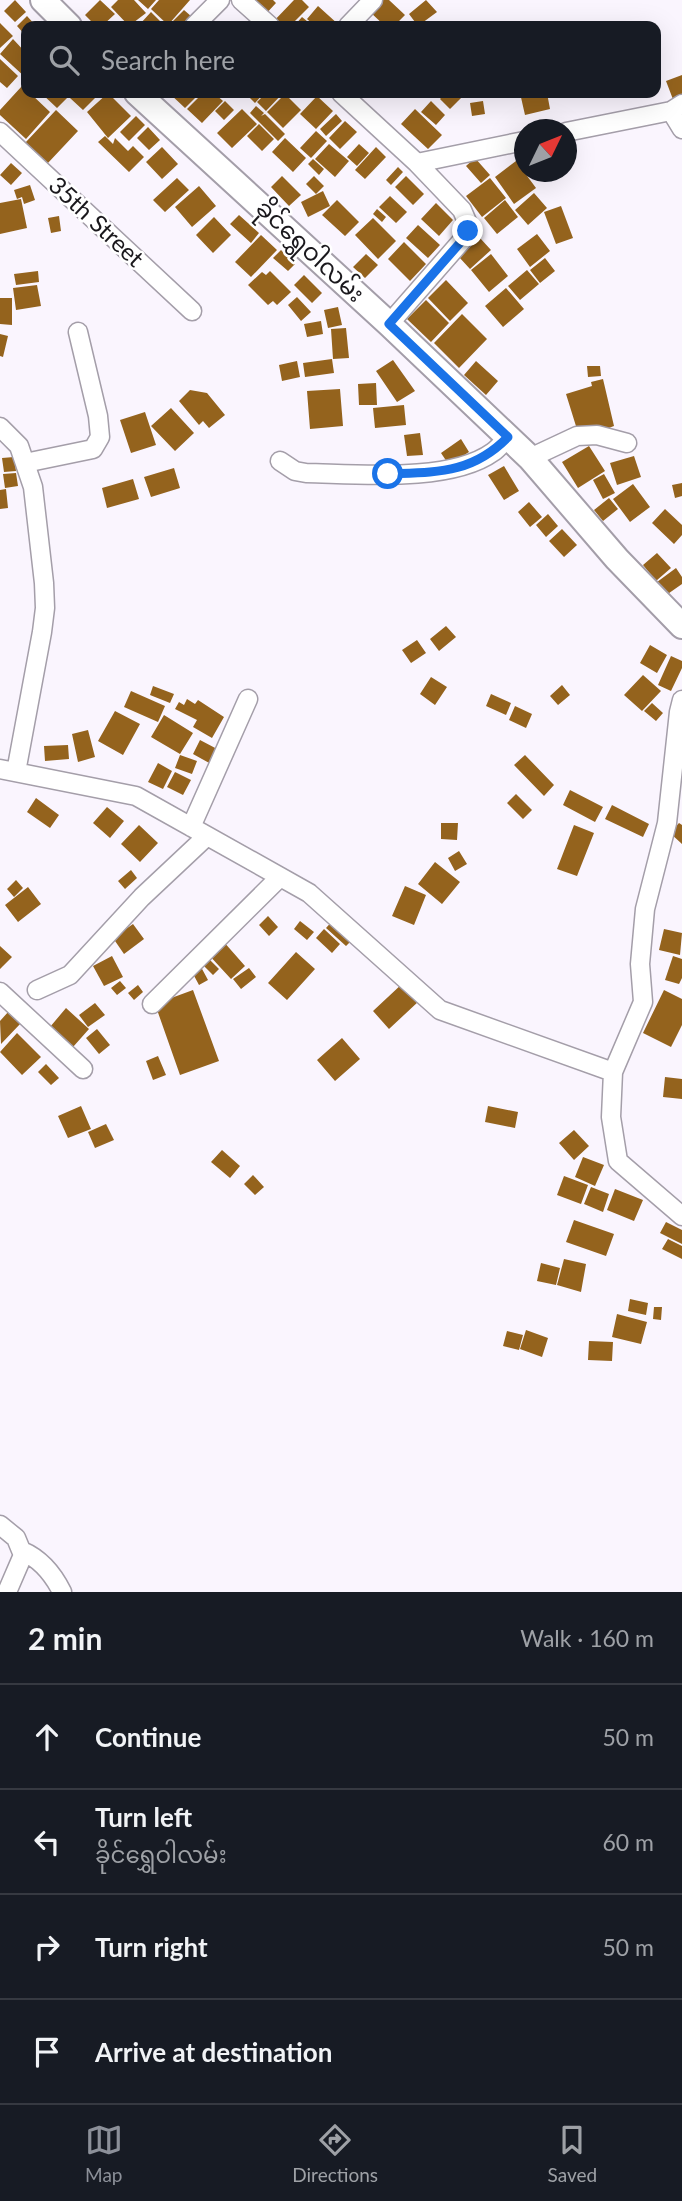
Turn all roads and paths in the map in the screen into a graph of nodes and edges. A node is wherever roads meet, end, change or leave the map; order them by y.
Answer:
1 (43, 0) edge
2 (220, 0) edge
3 (373, 0) edge
4 (246, 1) edge
5 (64, 21) edge
6 (199, 21) edge
7 (265, 21) edge
8 (353, 21) edge
9 (142, 98) edge
10 (346, 98) edge
11 (677, 107) edge
12 (682, 129) edge
13 (577, 130) edge
14 (0, 132) edge
15 (514, 143) edge
16 (417, 163) junction
17 (192, 311) dead end
18 (389, 324) junction
19 (78, 332) dead end
20 (0, 427) edge
21 (508, 437) junction
22 (627, 443) dead end
23 (530, 458) junction
24 (280, 461) dead end
25 (25, 463) junction
26 (682, 626) edge
27 (248, 699) dead end
28 (682, 700) edge
29 (8, 770) edge
30 (199, 832) junction
31 (279, 877) junction
32 (37, 990) dead end
33 (0, 992) edge
34 (152, 1004) dead end
35 (83, 1069) dead end
36 (613, 1072) junction
37 (682, 1216) edge
38 (0, 1525) edge
39 (22, 1551) junction
40 (7, 1592) edge
41 (62, 1592) edge

1 - 5 street
2 - 6 street
3 - 8 street
4 - 7 street
9 - 18 street, ခိုင်ရွှေဝါလမ်း
10 - 16 street
11 - 12 street
11 - 13 street
14 - 17 street, 35th Street
15 - 16 street
16 - 18 street
18 - 21 street, ခိုင်ရွှေဝါလမ်း
19 - 25 street
20 - 25 street
21 - 23 street, ခိုင်ရွှေဝါလမ်း
21 - 24 street
22 - 23 street
23 - 26 street, ခိုင်ရွှေဝါလမ်း
25 - 29 street
27 - 30 street
28 - 36 street
29 - 30 street
30 - 31 street
30 - 32 street
31 - 34 street
31 - 36 street
33 - 35 street
36 - 37 street
38 - 39 street
39 - 40 street
39 - 41 street

